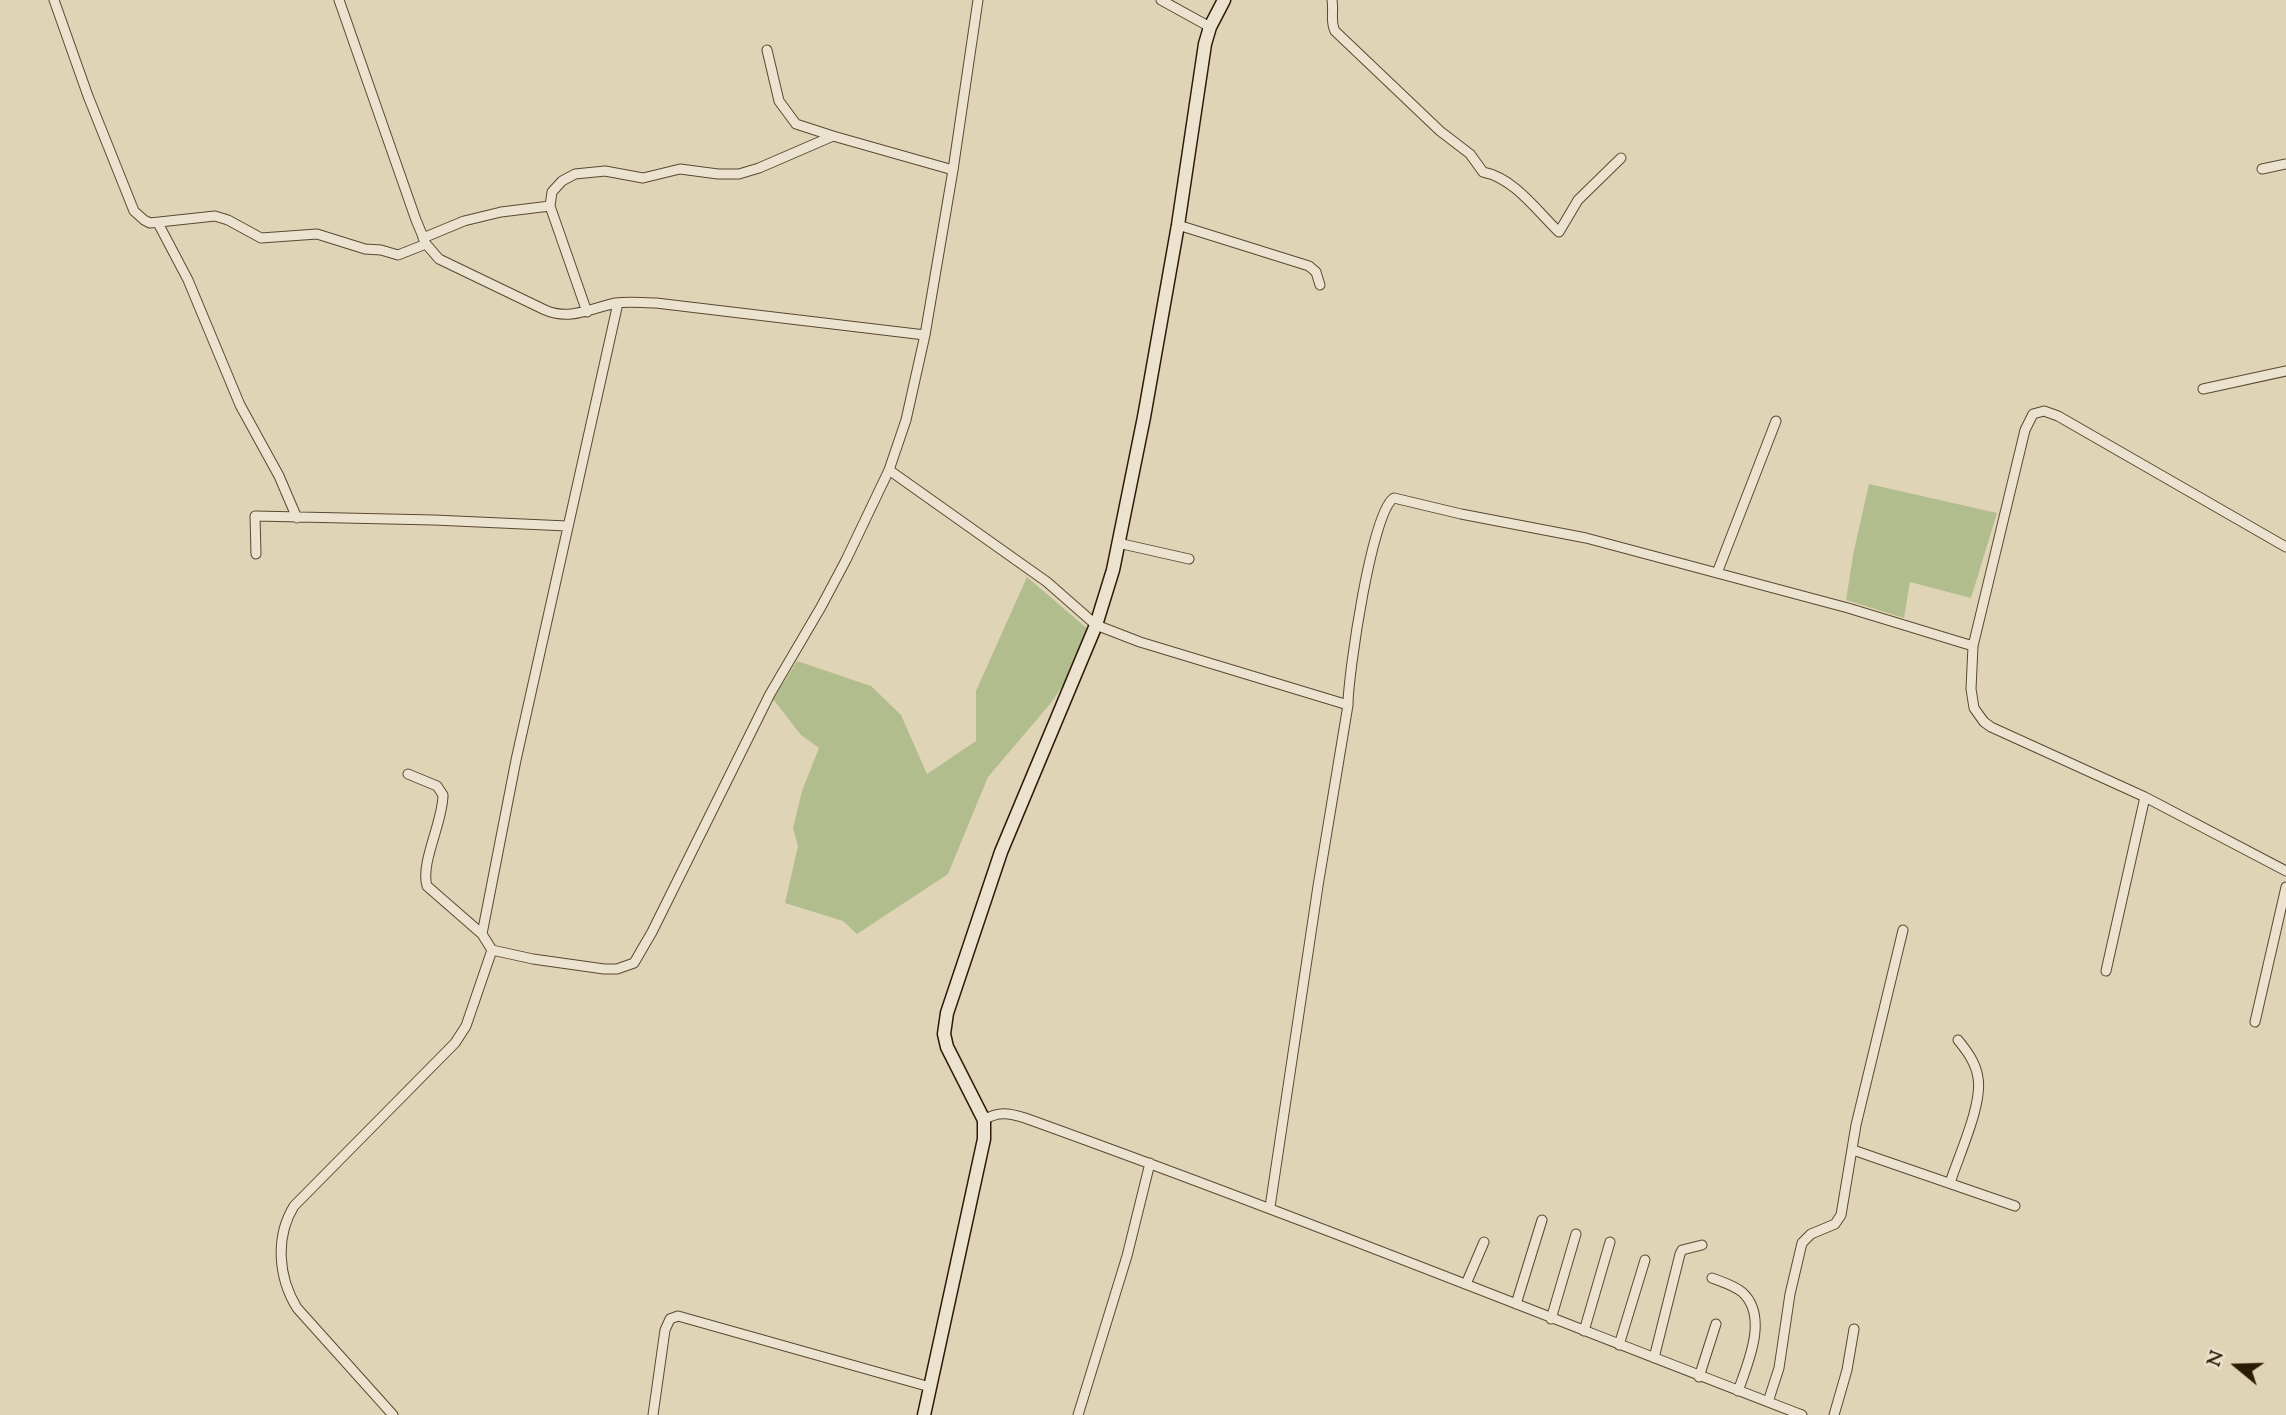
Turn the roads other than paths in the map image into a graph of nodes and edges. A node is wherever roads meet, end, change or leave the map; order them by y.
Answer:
1 (54, 0) edge
2 (339, 0) edge
3 (978, 0) edge
4 (1161, 0) edge
5 (1224, 0) edge
6 (1332, 0) edge
7 (1210, 27) junction
8 (767, 50) dead end
9 (833, 136) junction
10 (1621, 158) dead end
11 (2286, 164) edge
12 (2262, 169) dead end
13 (953, 170) junction
14 (550, 206) junction
15 (158, 223) junction
16 (1178, 225) junction
17 (425, 241) junction
18 (1320, 285) dead end
19 (618, 303) junction
20 (587, 312) junction
21 (925, 335) junction
22 (2286, 371) edge
23 (2203, 389) dead end
24 (1776, 421) dead end
25 (889, 470) junction
26 (297, 518) junction
27 (567, 526) junction
28 (1118, 543) junction
29 (2286, 547) edge
30 (256, 554) dead end
31 (1189, 559) dead end
32 (1717, 573) junction
33 (1096, 625) junction
34 (1973, 646) junction
35 (1348, 705) junction
36 (408, 774) dead end
37 (2145, 797) junction
38 (2286, 871) edge
39 (2286, 887) edge
40 (1903, 930) dead end
41 (482, 934) junction
42 (492, 950) junction
43 (2106, 971) dead end
44 (2255, 1022) dead end
45 (1958, 1040) dead end
46 (984, 1120) junction
47 (1853, 1150) junction
48 (1150, 1163) junction
49 (1950, 1183) junction
50 (2015, 1206) dead end
51 (1270, 1207) junction
52 (1542, 1220) dead end
53 (1576, 1234) dead end
54 (1484, 1242) dead end
55 (1610, 1242) dead end
56 (1702, 1245) dead end
57 (1645, 1260) dead end
58 (1712, 1278) dead end
59 (1466, 1284) junction
60 (1516, 1304) junction
61 (1550, 1319) junction
62 (1716, 1324) dead end
63 (1854, 1329) dead end
64 (1584, 1331) junction
65 (1619, 1345) junction
66 (1654, 1359) junction
67 (1699, 1377) junction
68 (930, 1387) junction
69 (1738, 1391) junction
70 (1768, 1402) junction
71 (393, 1415) edge
72 (653, 1415) edge
73 (924, 1415) edge
74 (1078, 1415) edge
75 (1802, 1415) edge
76 (1834, 1415) edge

1 - 15 street
2 - 17 street
3 - 13 street
4 - 7 street
5 - 7 street
6 - 10 street
7 - 16 street
8 - 9 street
9 - 13 street
9 - 14 street
11 - 12 street
13 - 21 street
14 - 17 street
14 - 20 street
15 - 17 street
15 - 26 street
16 - 18 street
16 - 28 street
17 - 20 street
19 - 20 street
19 - 21 street
19 - 27 street
21 - 25 street
22 - 23 street
24 - 32 street
25 - 33 street
25 - 42 street
26 - 27 street
26 - 30 street
27 - 41 street
28 - 31 street
28 - 33 street
29 - 34 street
32 - 34 street
32 - 35 street
33 - 35 street
33 - 46 street
34 - 37 street
35 - 51 street
36 - 41 street
37 - 38 street
37 - 43 street
39 - 44 street
40 - 47 street
41 - 42 street
42 - 71 street
45 - 49 street
46 - 48 street
46 - 68 street
47 - 49 street
47 - 70 street
48 - 51 street
48 - 74 street
49 - 50 street
51 - 59 street
52 - 60 street
53 - 61 street
54 - 59 street
55 - 64 street
56 - 66 street
57 - 65 street
58 - 69 street
59 - 60 street
60 - 61 street
61 - 64 street
62 - 67 street
63 - 76 street
64 - 65 street
65 - 66 street
66 - 67 street
67 - 69 street
68 - 72 street
68 - 73 street
69 - 70 street
70 - 75 street

